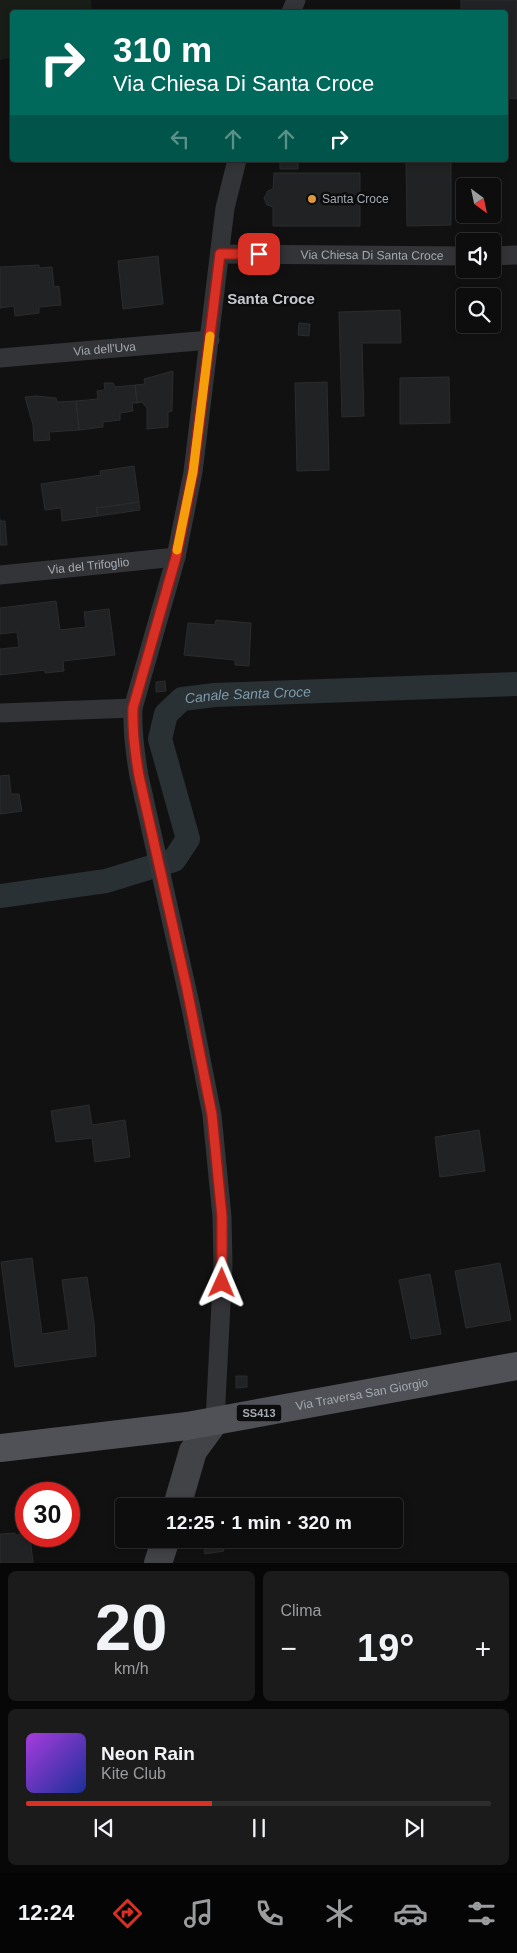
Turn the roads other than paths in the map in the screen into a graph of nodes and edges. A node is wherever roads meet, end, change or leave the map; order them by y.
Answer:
1 (236, 162) edge
2 (220, 254) junction
3 (517, 255) edge
4 (456, 256) edge
5 (501, 256) edge
6 (210, 340) junction
7 (0, 358) edge
8 (176, 557) junction
9 (0, 574) edge
10 (133, 708) junction
11 (0, 712) edge
12 (517, 1366) edge
13 (215, 1421) junction
14 (0, 1448) edge
15 (179, 1498) edge
16 (163, 1548) edge
17 (158, 1563) edge

1 - 2 street
2 - 4 street, Via Chiesa Di Santa Croce
2 - 6 street
3 - 5 street
6 - 7 street, Via dell'Uva
6 - 8 street
8 - 9 street, Via del Trifoglio
8 - 10 street
10 - 11 street
10 - 13 street
12 - 13 main road, Via Traversa San Giorgio / SS413
13 - 14 main road, Via Traversa San Giorgio / SS413
13 - 15 street
16 - 17 street

